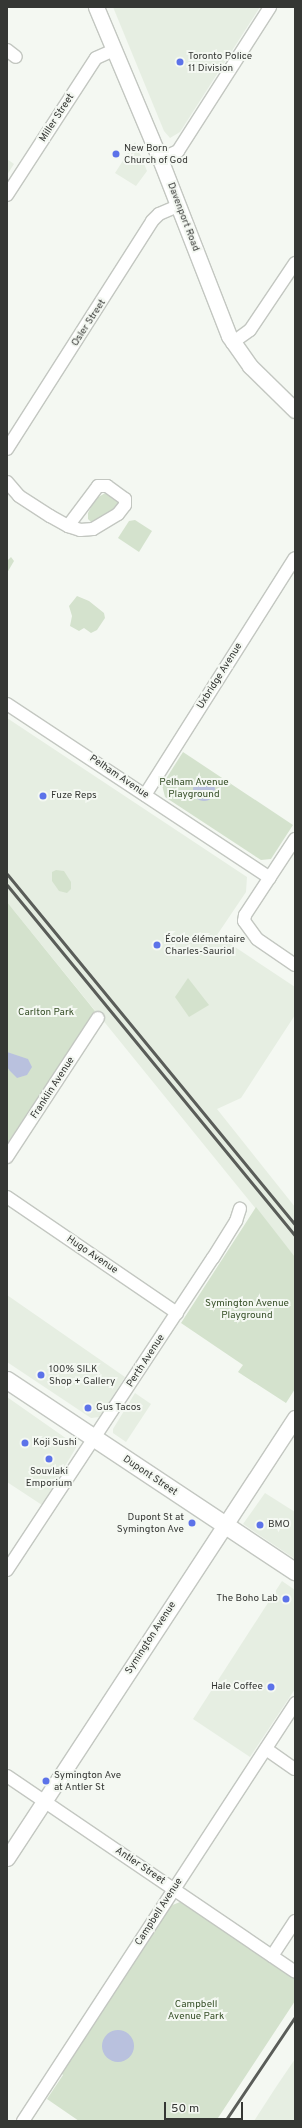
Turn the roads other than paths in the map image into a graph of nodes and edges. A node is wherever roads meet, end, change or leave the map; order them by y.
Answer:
1 (96, 7) edge
2 (270, 7) edge
3 (114, 50) junction
4 (160, 159) junction
5 (7, 195) edge
6 (178, 206) junction
7 (295, 263) edge
8 (232, 343) junction
9 (295, 410) edge
10 (7, 449) edge
11 (7, 482) edge
12 (7, 494) edge
13 (19, 496) junction
14 (68, 526) junction
15 (295, 558) edge
16 (7, 704) edge
17 (145, 794) junction
18 (295, 839) edge
19 (270, 878) junction
20 (295, 965) edge
21 (98, 1018) dead end
22 (7, 1157) edge
23 (7, 1197) edge
24 (240, 1209) dead end
25 (177, 1313) junction
26 (7, 1380) edge
27 (295, 1418) edge
28 (95, 1439) junction
29 (224, 1526) junction
30 (7, 1570) edge
31 (295, 1571) edge
32 (295, 1703) edge
33 (266, 1749) junction
34 (295, 1769) edge
35 (7, 1776) edge
36 (44, 1802) junction
37 (7, 1858) edge
38 (174, 1890) junction
39 (295, 1921) edge
40 (272, 1956) junction
41 (295, 1972) edge
42 (23, 2121) edge

1 - 3 street, Davenport Road
2 - 4 street
3 - 4 street, Davenport Road
3 - 5 street, Miller Street
4 - 6 street, Davenport Road
6 - 8 street, Davenport Road
6 - 10 street, Osler Street
7 - 8 street
8 - 9 street, Davenport Road
11 - 13 street
12 - 13 street
13 - 14 street
14 - 14 street
15 - 17 street, Uxbridge Avenue
16 - 17 street, Pelham Avenue
17 - 19 street, Pelham Avenue
18 - 19 street
19 - 20 street
21 - 22 street, Franklin Avenue
23 - 25 street, Hugo Avenue
24 - 25 street, Perth Avenue
25 - 28 street, Perth Avenue
26 - 28 main road, Dupont Street
27 - 29 street, Symington Avenue
28 - 29 main road, Dupont Street
28 - 30 street, Perth Avenue
29 - 31 main road, Dupont Street
29 - 36 street, Symington Avenue
32 - 33 street, Campbell Avenue
33 - 34 street
33 - 38 street, Campbell Avenue
35 - 36 street, Antler Street
36 - 37 street, Symington Avenue
36 - 38 street, Antler Street
38 - 40 street, Antler Street
38 - 42 street, Campbell Avenue
39 - 40 street
40 - 41 street, Antler Street

